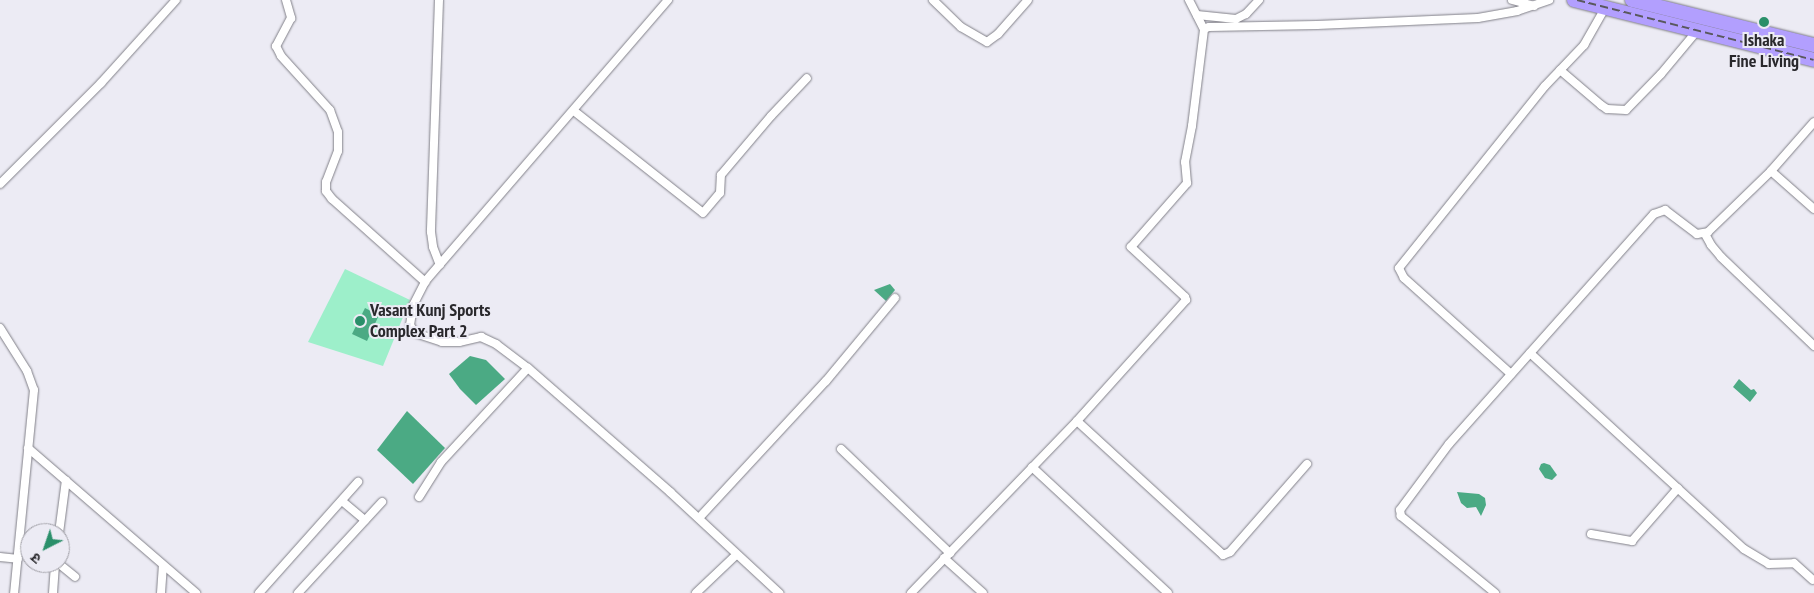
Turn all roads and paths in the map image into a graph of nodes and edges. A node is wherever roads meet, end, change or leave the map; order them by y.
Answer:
1 (176, 0) edge
2 (286, 0) edge
3 (439, 0) edge
4 (668, 0) edge
5 (932, 0) edge
6 (1028, 0) edge
7 (1189, 0) edge
8 (1259, 0) edge
9 (1512, 0) edge
10 (1548, 0) edge
11 (1574, 0) edge
12 (1633, 0) edge
13 (1534, 6) junction
14 (1605, 8) junction
15 (1632, 15) junction
16 (1197, 16) junction
17 (1204, 29) junction
18 (1697, 31) junction
19 (1814, 45) edge
20 (1814, 60) edge
21 (1560, 70) junction
22 (807, 78) dead end
23 (574, 111) junction
24 (1814, 122) edge
25 (1771, 171) junction
26 (0, 184) edge
27 (1814, 209) edge
28 (1705, 234) junction
29 (440, 265) junction
30 (426, 282) junction
31 (895, 298) dead end
32 (0, 328) edge
33 (1814, 346) edge
34 (1530, 353) junction
35 (528, 368) junction
36 (1511, 374) junction
37 (1077, 421) junction
38 (28, 448) junction
39 (841, 449) dead end
40 (1307, 464) dead end
41 (1032, 467) junction
42 (66, 480) junction
43 (358, 482) dead end
44 (1678, 488) junction
45 (419, 497) dead end
46 (342, 500) junction
47 (382, 502) dead end
48 (699, 518) junction
49 (365, 520) junction
50 (60, 523) edge
51 (1591, 534) dead end
52 (736, 555) junction
53 (947, 556) junction
54 (0, 557) edge
55 (18, 559) junction
56 (163, 566) junction
57 (55, 573) edge
58 (70, 573) edge
59 (75, 577) dead end
60 (1813, 580) dead end
61 (14, 593) edge
62 (52, 593) edge
63 (161, 593) edge
64 (196, 593) edge
65 (259, 593) edge
66 (298, 593) edge
67 (696, 593) edge
68 (779, 593) edge
69 (911, 593) edge
70 (983, 593) edge
71 (1168, 593) edge
72 (1495, 593) edge

1 - 26 street
2 - 30 street
3 - 29 street
4 - 23 street
5 - 6 street
7 - 16 street
8 - 16 street
9 - 13 street
10 - 13 street
11 - 14 highway
12 - 15 highway
12 - 19 highway
13 - 17 street
14 - 15 highway
14 - 21 street
15 - 18 highway
16 - 17 street
17 - 37 street
18 - 20 highway
18 - 21 street
21 - 36 street
22 - 23 street
23 - 29 street
24 - 25 street
25 - 27 street
25 - 28 street
28 - 33 street
28 - 34 street
29 - 30 street
30 - 35 street
31 - 48 street
32 - 38 street
34 - 36 street
34 - 44 street
35 - 45 street
35 - 48 street
36 - 72 street
37 - 40 street
37 - 41 street
38 - 42 street
38 - 55 street
39 - 53 street
41 - 53 street
41 - 71 street
42 - 50 street
42 - 56 street
43 - 46 street
44 - 51 street
44 - 60 street
46 - 49 street
46 - 65 street
47 - 49 street
48 - 52 street
49 - 66 street
52 - 67 street
52 - 68 street
53 - 69 street
53 - 70 street
54 - 55 street
55 - 61 street
56 - 63 street
56 - 64 street
57 - 62 street
58 - 59 street

